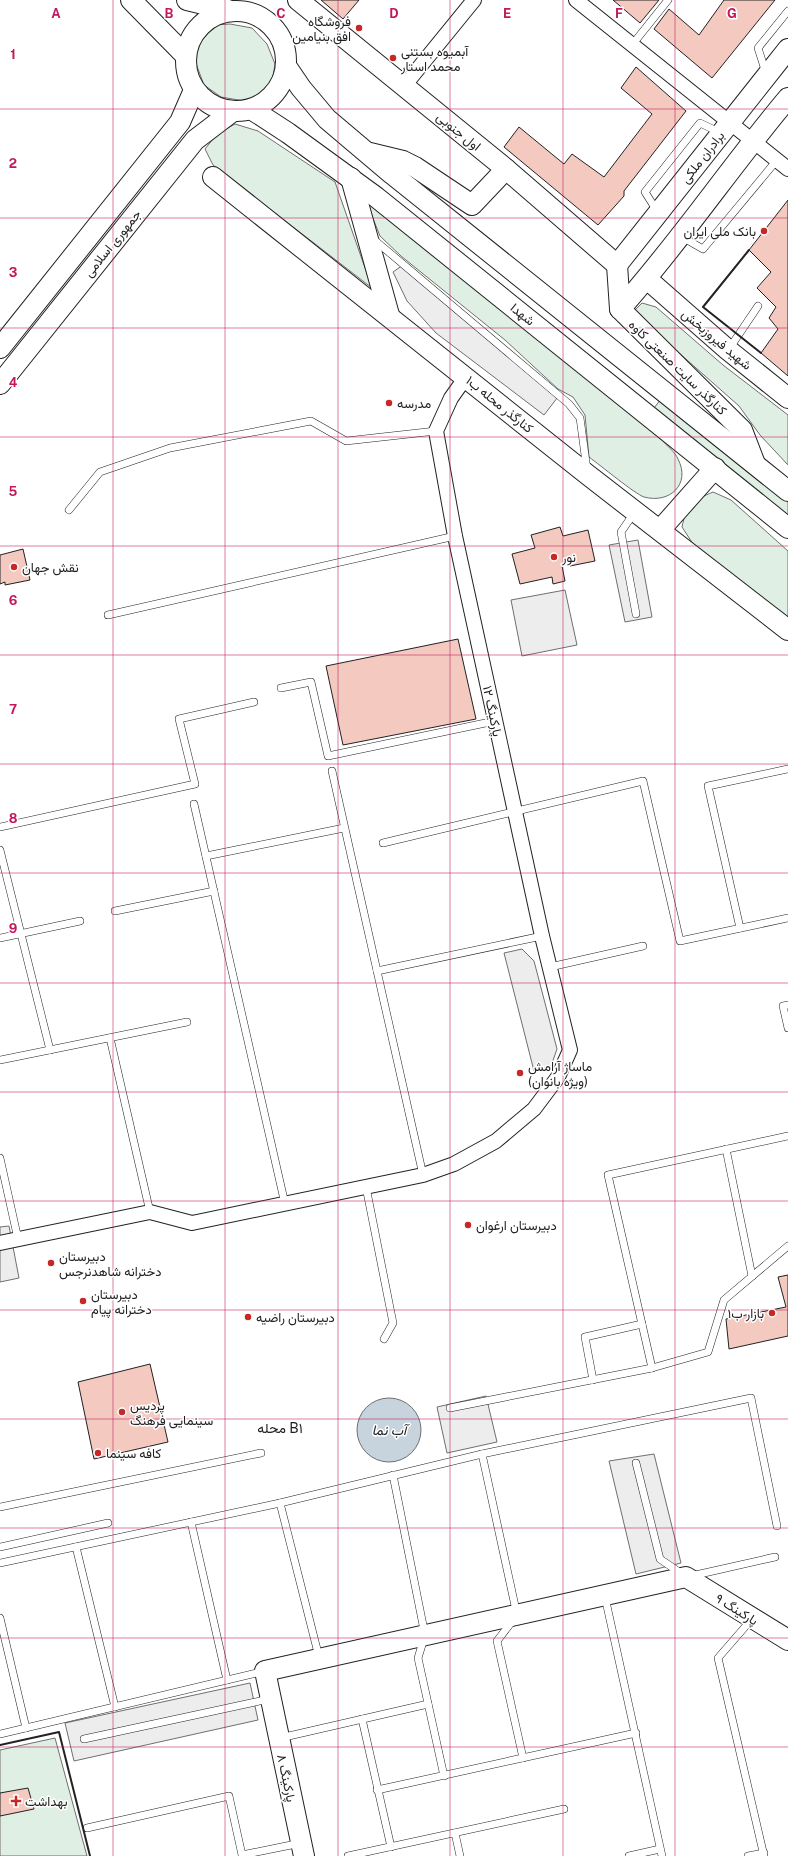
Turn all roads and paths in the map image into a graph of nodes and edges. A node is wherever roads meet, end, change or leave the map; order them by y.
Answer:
1 (131, 0) edge
2 (187, 0) edge
3 (298, 0) edge
4 (474, 0) edge
5 (576, 0) edge
6 (668, 0) edge
7 (228, 10) junction
8 (788, 11) edge
9 (632, 45) junction
10 (788, 49) edge
11 (185, 55) junction
12 (286, 66) junction
13 (767, 76) junction
14 (404, 86) junction
15 (194, 90) junction
16 (788, 98) edge
17 (242, 110) junction
18 (725, 128) junction
19 (752, 140) junction
20 (366, 152) junction
21 (777, 160) junction
22 (506, 169) junction
23 (788, 169) edge
24 (213, 177) dead end
25 (351, 178) junction
26 (366, 232) junction
27 (680, 236) junction
28 (617, 265) junction
29 (647, 279) junction
30 (758, 306) dead end
31 (620, 309) junction
32 (389, 315) junction
33 (0, 348) edge
34 (728, 350) junction
35 (466, 377) junction
36 (0, 384) edge
37 (788, 398) edge
38 (436, 431) junction
39 (755, 464) junction
40 (715, 468) junction
41 (588, 475) junction
42 (788, 491) edge
43 (69, 510) dead end
44 (635, 511) junction
45 (788, 528) edge
46 (660, 530) junction
47 (455, 536) junction
48 (636, 614) dead end
49 (108, 615) dead end
50 (788, 630) edge
51 (281, 688) dead end
52 (254, 702) dead end
53 (495, 721) junction
54 (788, 770) edge
55 (332, 771) dead end
56 (194, 804) dead end
57 (515, 812) junction
58 (0, 827) edge
59 (344, 828) junction
60 (383, 843) dead end
61 (0, 850) edge
62 (206, 856) junction
63 (214, 891) junction
64 (115, 911) dead end
65 (788, 918) edge
66 (80, 921) dead end
67 (740, 928) junction
68 (21, 933) junction
69 (542, 936) junction
70 (0, 938) edge
71 (643, 946) dead end
72 (550, 967) junction
73 (377, 971) junction
74 (788, 1004) edge
75 (187, 1022) dead end
76 (788, 1028) edge
77 (110, 1038) junction
78 (50, 1050) junction
79 (0, 1060) edge
80 (788, 1136) edge
81 (726, 1149) junction
82 (0, 1158) edge
83 (423, 1175) junction
84 (366, 1187) junction
85 (285, 1204) junction
86 (150, 1212) junction
87 (18, 1239) junction
88 (0, 1243) edge
89 (788, 1246) edge
90 (752, 1276) junction
91 (642, 1324) junction
92 (384, 1339) dead end
93 (652, 1368) junction
94 (593, 1380) junction
95 (450, 1408) dead end
96 (262, 1453) dead end
97 (482, 1454) junction
98 (636, 1463) dead end
99 (393, 1475) junction
100 (280, 1502) junction
101 (0, 1507) edge
102 (191, 1522) junction
103 (108, 1523) dead end
104 (777, 1526) dead end
105 (0, 1547) edge
106 (76, 1547) junction
107 (775, 1557) dead end
108 (0, 1563) edge
109 (686, 1577) junction
110 (605, 1595) junction
111 (517, 1615) junction
112 (0, 1618) edge
113 (752, 1619) junction
114 (425, 1635) junction
115 (788, 1640) edge
116 (319, 1659) junction
117 (265, 1671) junction
118 (227, 1680) junction
119 (270, 1699) junction
120 (428, 1704) junction
121 (115, 1707) junction
122 (362, 1719) junction
123 (26, 1728) junction
124 (636, 1733) junction
125 (0, 1734) edge
126 (278, 1738) junction
127 (84, 1739) dead end
128 (523, 1758) junction
129 (444, 1776) junction
130 (377, 1790) junction
131 (564, 1809) dead end
132 (87, 1828) dead end
133 (455, 1833) junction
134 (391, 1847) junction
135 (303, 1850) edge
136 (661, 1853) edge
137 (764, 1855) edge
138 (348, 1856) edge
139 (460, 1856) edge
140 (629, 1856) edge
141 (748, 1856) edge

1 - 11 main road
2 - 7 main road
3 - 14 main road, اول جنوبی
4 - 14 street
5 - 9 street
6 - 9 lane
7 - 11 main road
7 - 12 main road
8 - 13 lane
9 - 18 street
10 - 13 main road, برادران ملکی
11 - 15 main road
12 - 17 main road
12 - 20 main road, شهدا
13 - 18 main road, برادران ملکی
14 - 22 main road, اول جنوبی
15 - 17 main road
15 - 33 main road, جمهوری اسلامی
16 - 19 main road
17 - 25 main road, شهدا
17 - 36 main road, جمهوری اسلامی
18 - 19 street
18 - 28 main road, برادران ملکی
19 - 21 street
19 - 27 main road
20 - 22 main road
20 - 39 main road, شهدا
21 - 23 street
21 - 27 lane
22 - 28 main road, اول جنوبی
24 - 32 main road, کنارگذر محله ب۱
25 - 26 main road
25 - 40 main road, شهدا
26 - 32 main road
26 - 41 lane
27 - 29 main road
28 - 31 main road, کنارگذر سایت صنعتی کاوه
29 - 31 main road
29 - 34 main road, شهید فیروزبخش
30 - 34 lane
31 - 39 main road, کنارگذر سایت صنعتی کاوه
32 - 35 main road, کنارگذر محله ب۱
34 - 37 main road, شهید فیروزبخش
35 - 38 street
35 - 41 main road, کنارگذر محله ب۱
38 - 43 lane
38 - 47 street, پارکینگ ۱۲
39 - 42 main road, شهدا
40 - 45 main road, شهدا
40 - 46 main road
41 - 44 main road, کنارگذر محله ب۱
44 - 46 main road, کنارگذر محله ب۱
44 - 48 lane
46 - 50 main road, کنارگذر محله ب۱
47 - 49 lane
47 - 53 street, پارکینگ ۱۲
51 - 53 lane
52 - 58 lane
53 - 57 street, پارکینگ ۱۲
54 - 67 lane
55 - 59 lane
56 - 62 lane
57 - 60 lane
57 - 67 lane
57 - 69 street, پارکینگ ۱۲
59 - 62 lane
59 - 73 lane
61 - 68 lane
62 - 63 lane
63 - 64 lane
63 - 85 lane
65 - 67 lane
66 - 68 lane
68 - 70 lane
68 - 78 lane
69 - 72 street, پارکینگ ۱۲
69 - 73 lane
71 - 72 lane
72 - 83 street, پارکینگ ۱۲
73 - 83 lane
74 - 76 lane
75 - 77 lane
77 - 78 lane
77 - 86 lane
78 - 79 lane
80 - 81 lane
81 - 90 lane
81 - 91 lane
82 - 87 lane
83 - 84 street
84 - 85 street
84 - 92 lane
85 - 86 street
86 - 87 street
87 - 88 street
89 - 90 lane
90 - 93 lane
91 - 93 lane
91 - 94 lane
93 - 94 lane
94 - 95 lane
96 - 101 lane
97 - 99 lane
97 - 104 lane
97 - 111 lane
98 - 109 lane
99 - 100 lane
99 - 114 lane
100 - 102 lane
100 - 116 lane
102 - 106 lane
102 - 118 lane
103 - 105 lane
106 - 108 lane
106 - 121 lane
107 - 109 lane
109 - 110 main road
109 - 113 main road, پارکینگ ۹
110 - 111 main road
110 - 124 lane
111 - 114 main road
111 - 128 lane
112 - 123 lane
113 - 115 main road, پارکینگ ۹
113 - 137 lane
114 - 116 main road
114 - 120 lane
116 - 117 main road
117 - 118 lane
117 - 119 main road, پارکینگ ۸
118 - 121 lane
119 - 126 main road, پارکینگ ۸
119 - 127 lane
120 - 122 lane
120 - 129 lane
121 - 123 lane
122 - 126 lane
122 - 130 lane
123 - 125 lane
124 - 128 lane
124 - 136 lane
126 - 135 main road, پارکینگ ۸
128 - 129 lane
129 - 130 lane
130 - 134 lane
131 - 133 lane
132 - 135 lane
133 - 134 lane
133 - 139 lane
134 - 138 lane
136 - 140 lane
137 - 141 lane

